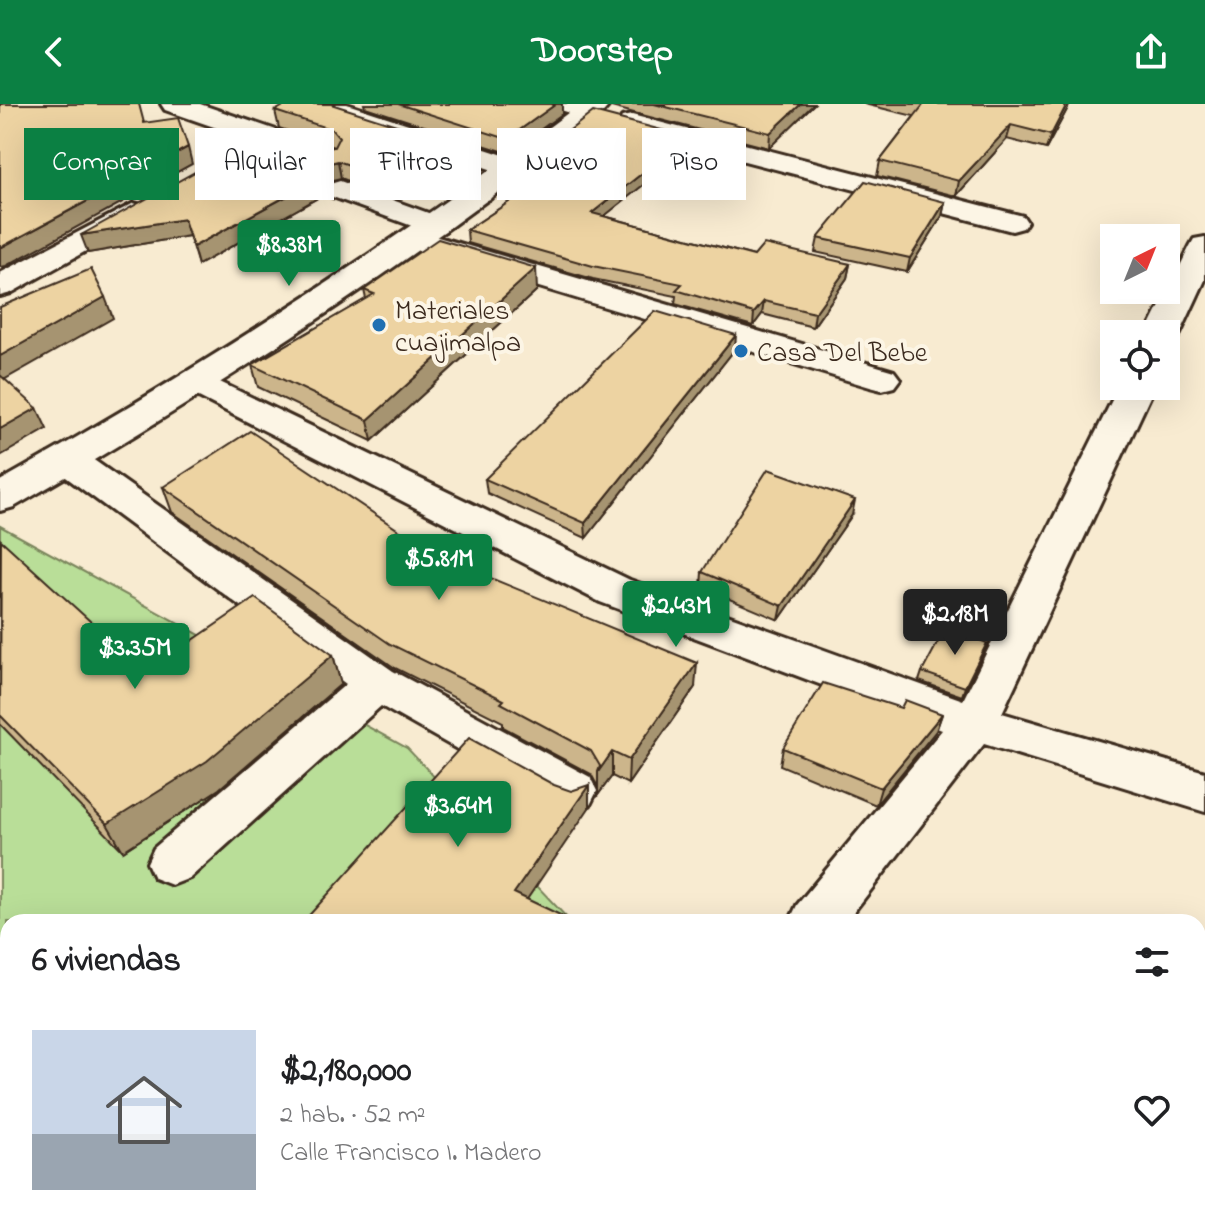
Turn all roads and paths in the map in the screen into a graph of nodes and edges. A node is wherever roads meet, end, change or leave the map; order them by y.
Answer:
1 (174, 104) edge
2 (320, 104) edge
3 (582, 107) edge
4 (244, 128) edge
5 (559, 128) edge
6 (497, 162) edge
7 (340, 190) edge
8 (155, 200) edge
9 (470, 200) edge
10 (1012, 222) dead end
11 (424, 232) junction
12 (1205, 246) edge
13 (0, 286) edge
14 (1170, 320) edge
15 (882, 379) dead end
16 (197, 382) junction
17 (1130, 400) edge
18 (68, 460) junction
19 (0, 498) edge
20 (377, 683) junction
21 (974, 723) junction
22 (573, 791) edge
23 (1205, 792) edge
24 (172, 863) dead end
25 (821, 914) edge

1 - 4 street
2 - 6 street
3 - 5 street
3 - 10 street
7 - 11 street
8 - 13 street
9 - 11 street
11 - 15 street
11 - 16 street
12 - 14 street
16 - 18 street
16 - 21 street
17 - 21 street
18 - 19 street
18 - 20 street
20 - 22 street
20 - 24 street
21 - 23 street
21 - 25 street

